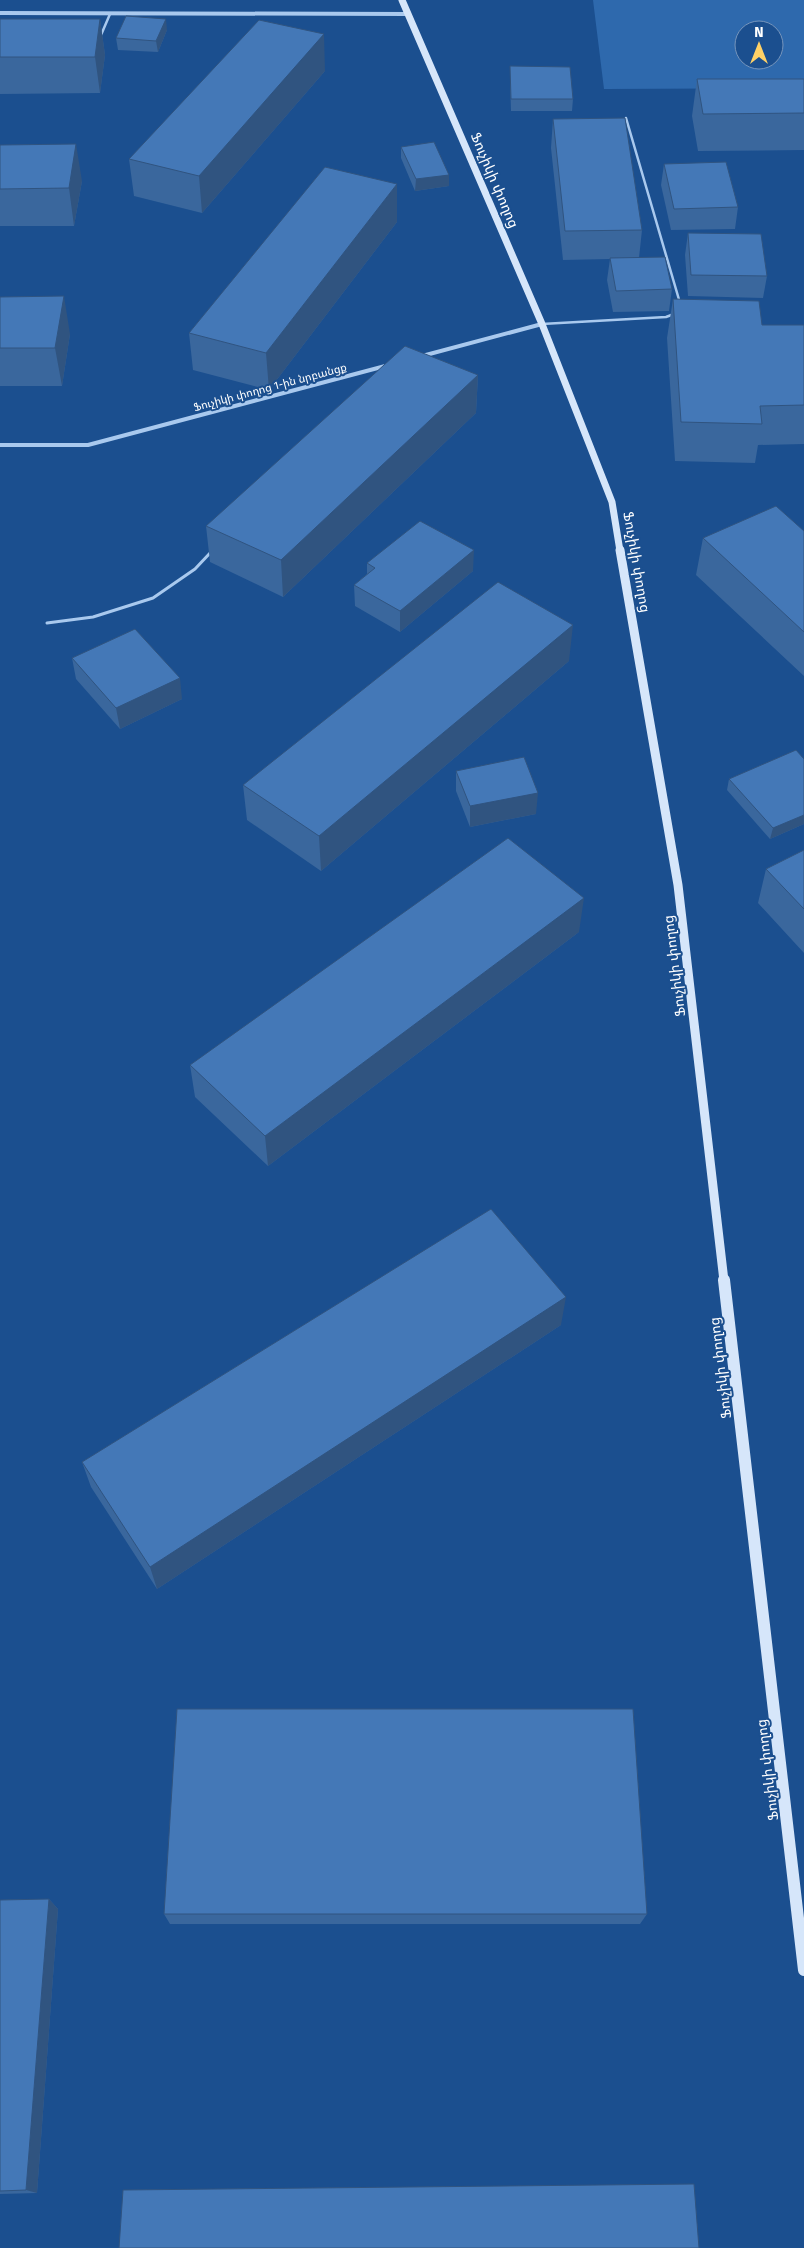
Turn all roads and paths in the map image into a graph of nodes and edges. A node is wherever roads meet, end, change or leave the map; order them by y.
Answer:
1 (402, 0) edge
2 (0, 14) edge
3 (110, 14) junction
4 (408, 14) junction
5 (99, 40) edge
6 (626, 118) edge
7 (681, 307) edge
8 (674, 314) edge
9 (542, 324) junction
10 (418, 357) edge
11 (391, 364) joint
12 (384, 372) edge
13 (0, 445) edge
14 (215, 548) edge
15 (48, 623) dead end
16 (804, 1970) edge

1 - 4 street, Ֆուչիկի փողոց
2 - 3 street
3 - 4 street
3 - 5 lane
4 - 9 street, Ֆուչիկի փողոց
6 - 7 lane
8 - 9 lane
9 - 10 street
9 - 16 street, Ֆուչիկի փողոց
11 - 12 lane
11 - 13 street, Ֆուչիկի փողոց 1-ին նրբանցք
14 - 15 lane

